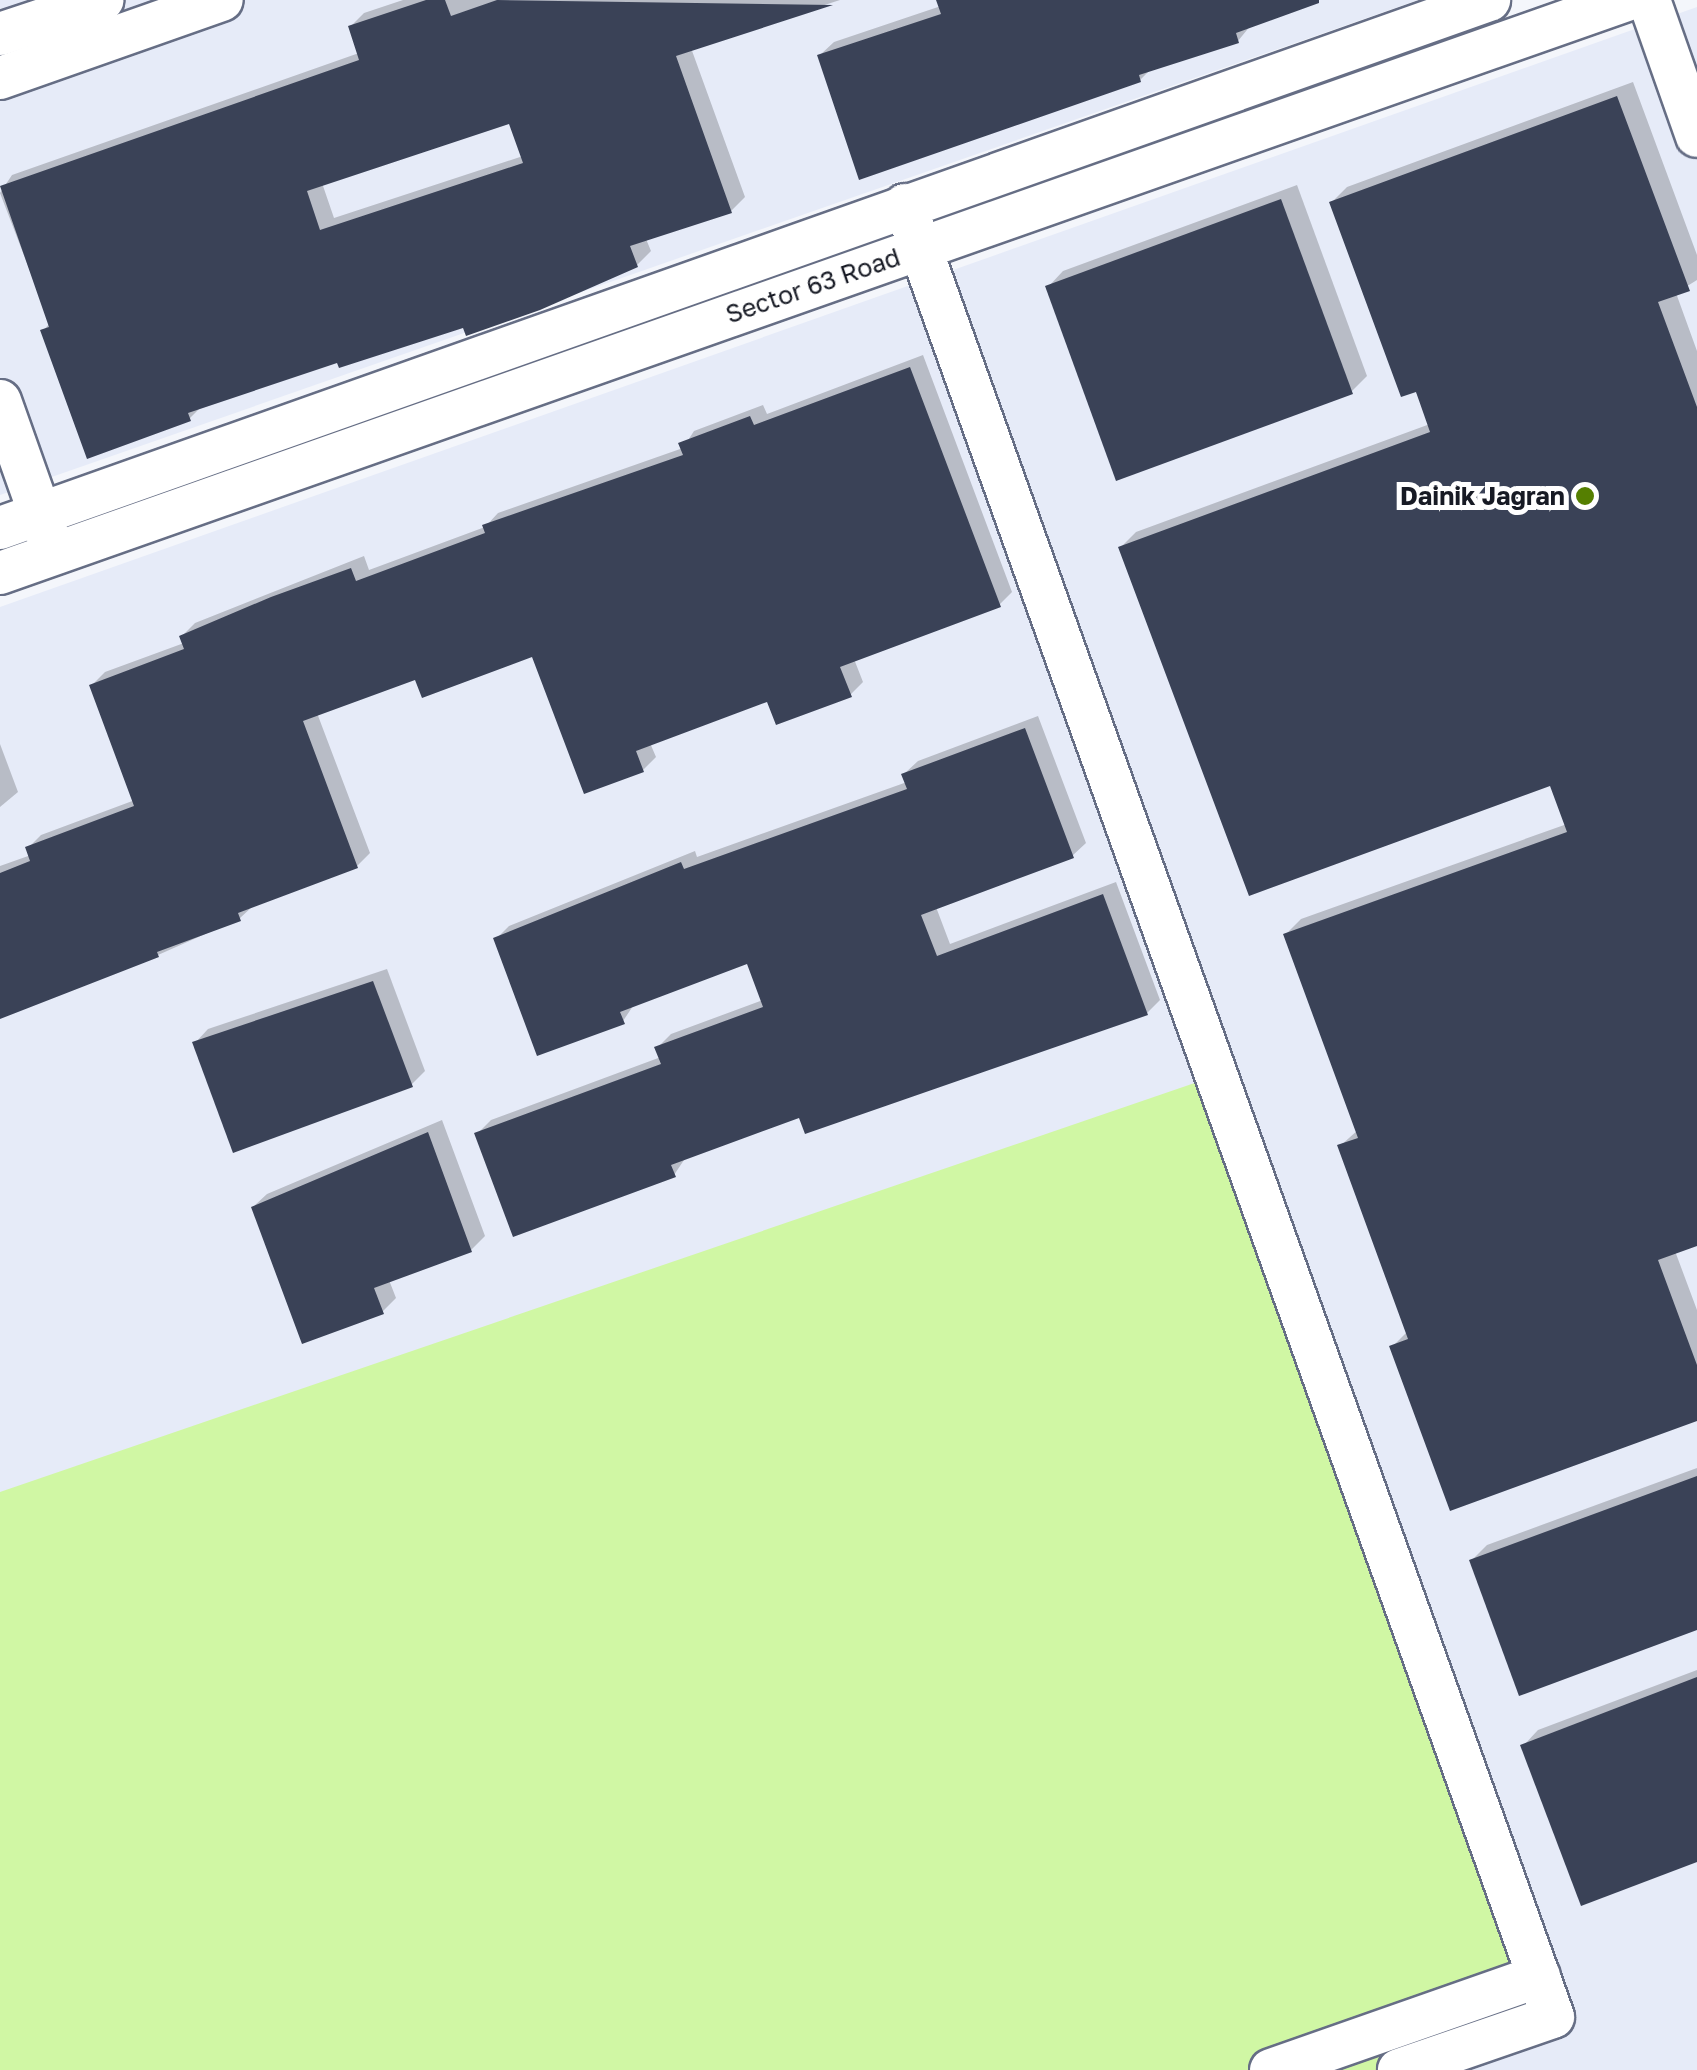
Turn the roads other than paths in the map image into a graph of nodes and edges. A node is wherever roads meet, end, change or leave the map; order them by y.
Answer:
1 (102, 0) edge
2 (222, 0) edge
3 (1489, 0) edge
4 (1626, 0) edge
5 (1649, 0) edge
6 (0, 34) edge
7 (0, 78) edge
8 (1697, 136) edge
9 (905, 205) junction
10 (921, 248) junction
11 (0, 401) edge
12 (18, 537) edge
13 (1539, 1976) junction
14 (1271, 2070) edge
15 (1399, 2070) edge

1 - 6 street
2 - 7 street
3 - 9 street, Sector 63 Road
4 - 10 street, Sector 63 Road
5 - 8 street
9 - 10 street
9 - 12 street, Sector 63 Road
10 - 12 street, Sector 63 Road
10 - 13 street
11 - 12 street
13 - 14 street
13 - 15 street

